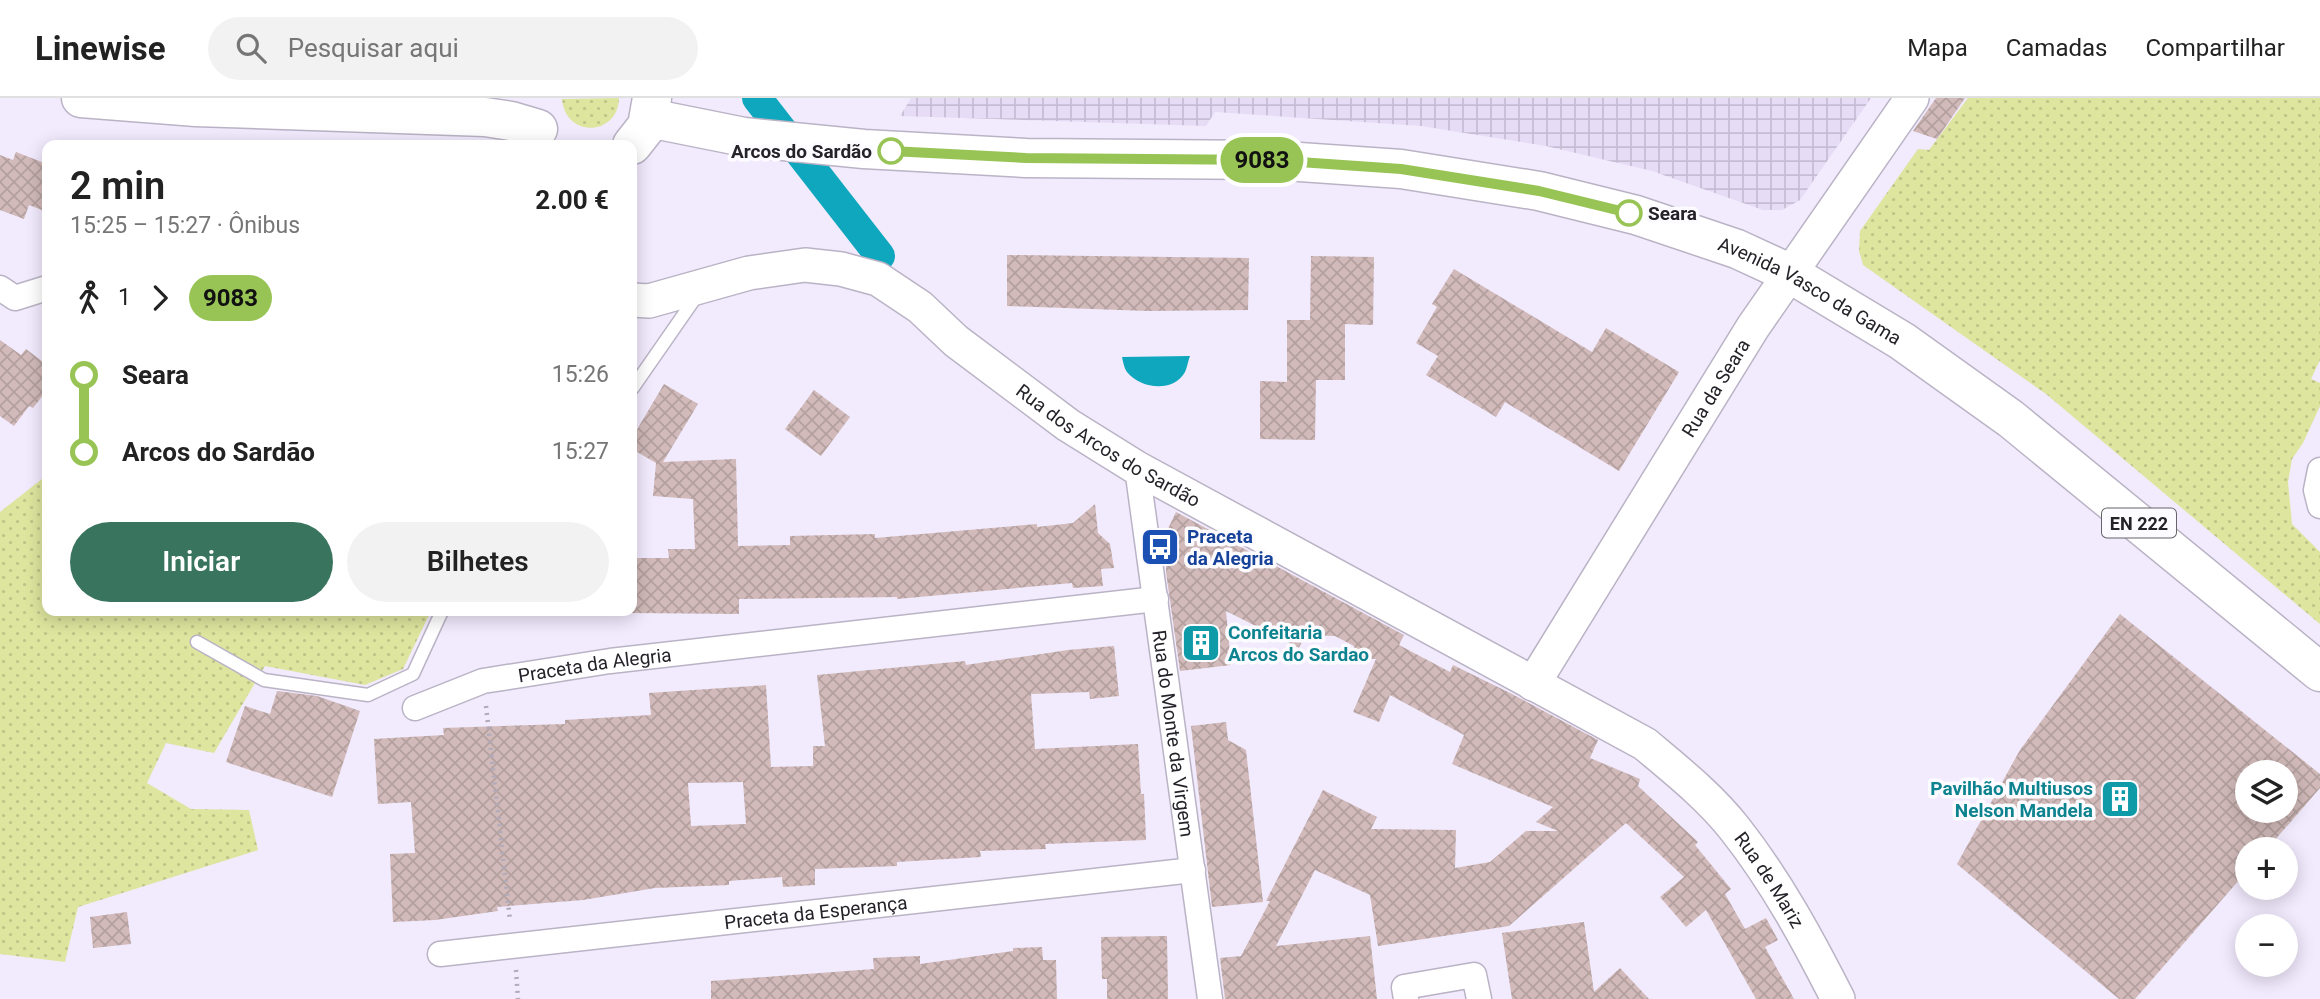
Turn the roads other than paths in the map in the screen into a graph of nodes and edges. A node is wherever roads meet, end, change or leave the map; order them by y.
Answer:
1 (81, 98) edge
2 (1912, 98) edge
3 (644, 121) edge
4 (542, 132) edge
5 (1789, 273) junction
6 (705, 285) junction
7 (0, 288) edge
8 (42, 290) edge
9 (637, 300) edge
10 (637, 382) edge
11 (1137, 468) junction
12 (2320, 470) edge
13 (2320, 506) edge
14 (1156, 599) junction
15 (440, 616) edge
16 (197, 642) dead end
17 (2320, 672) edge
18 (1533, 684) junction
19 (415, 708) dead end
20 (1683, 775) joint
21 (1193, 870) junction
22 (440, 954) dead end
23 (1210, 999) edge
24 (1406, 999) edge
25 (1479, 999) edge
26 (1838, 999) edge

1 - 4 main road
2 - 5 main road, Rua da Seara
3 - 5 main road, Avenida Vasco da Gama / EN 222
5 - 17 main road, Avenida Vasco da Gama / EN 222
5 - 18 main road, Rua da Seara
6 - 9 main road, Rua dos Arcos do Sardão
6 - 10 lane
6 - 11 main road, Rua dos Arcos do Sardão
7 - 8 street
11 - 14 street, Rua do Monte da Virgem
11 - 18 main road, Rua dos Arcos do Sardão
12 - 13 street
14 - 19 street, Praceta da Alegria
14 - 21 street, Rua do Monte da Virgem
15 - 16 lane
18 - 20 main road, Rua dos Arcos do Sardão
20 - 26 main road, Rua de Mariz
21 - 22 street, Praceta da Esperança
21 - 23 street, Rua do Monte da Virgem
24 - 25 street

